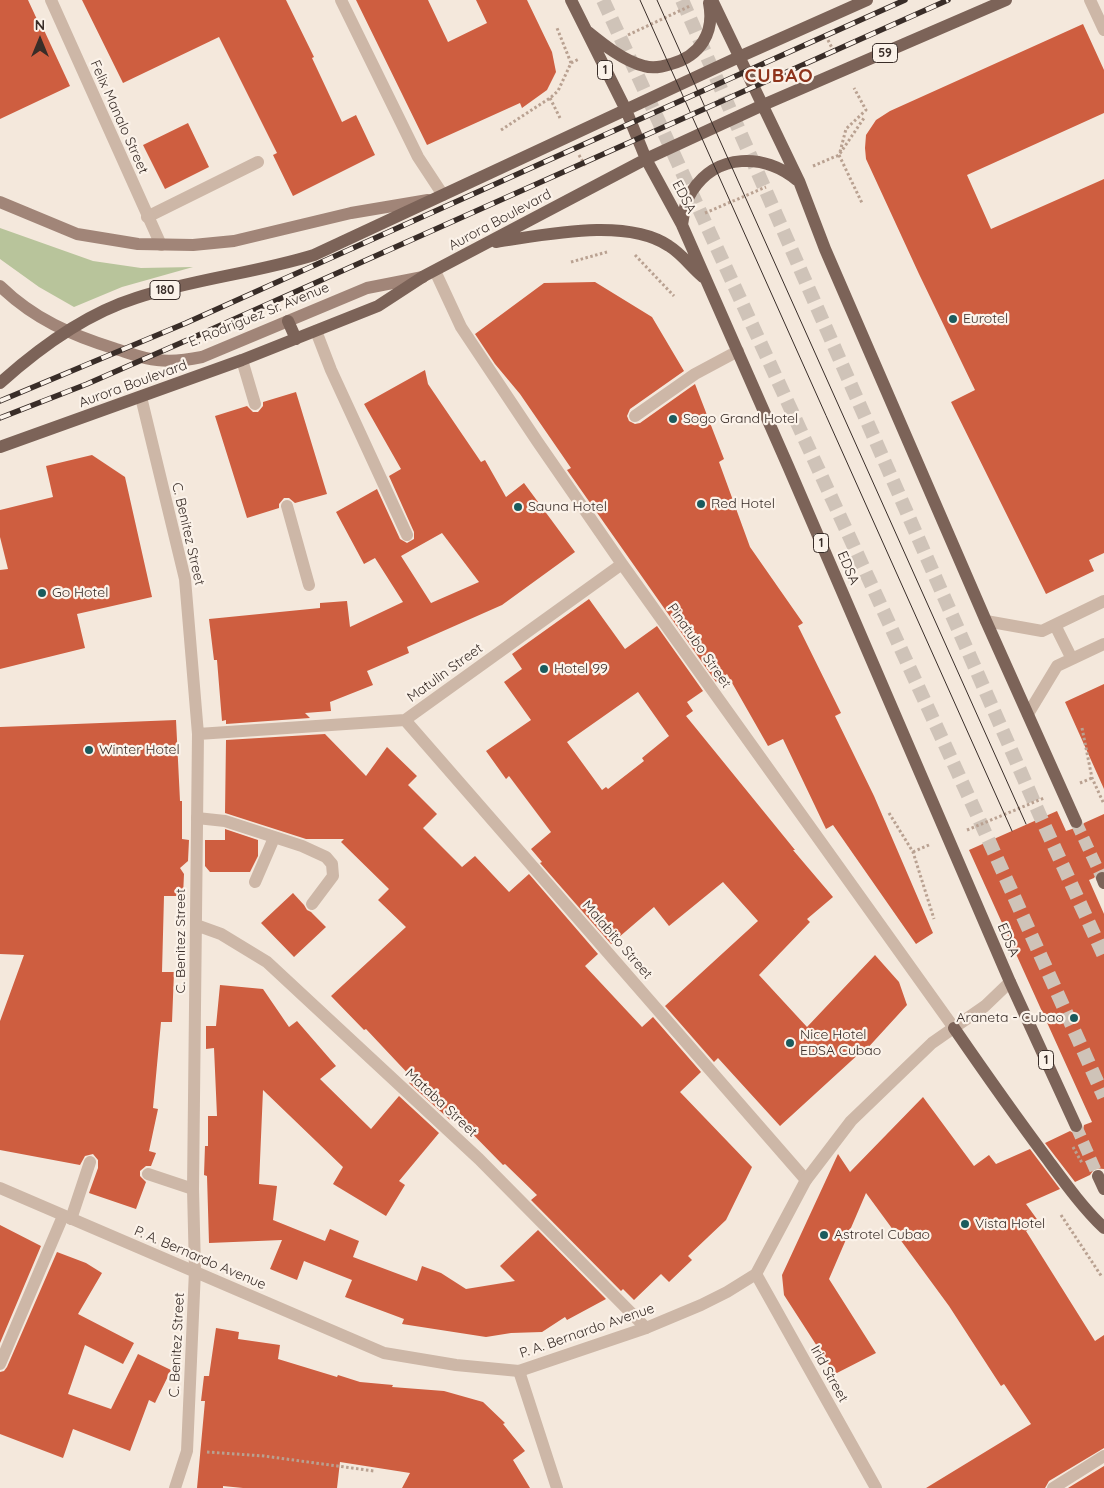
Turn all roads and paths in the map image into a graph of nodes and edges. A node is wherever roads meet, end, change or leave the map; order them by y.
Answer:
1 (51, 0) edge
2 (341, 0) edge
3 (571, 0) edge
4 (708, 0) edge
5 (712, 0) edge
6 (867, 0) edge
7 (1006, 0) edge
8 (1090, 0) edge
9 (693, 4) dead end
10 (557, 28) dead end
11 (584, 29) junction
12 (1104, 30) edge
13 (623, 38) dead end
14 (739, 56) junction
15 (580, 58) dead end
16 (570, 62) junction
17 (763, 105) junction
18 (626, 110) junction
19 (864, 118) dead end
20 (501, 130) dead end
21 (839, 155) junction
22 (646, 158) junction
23 (258, 162) dead end
24 (812, 166) dead end
25 (799, 182) junction
26 (768, 186) dead end
27 (439, 197) junction
28 (0, 202) edge
29 (862, 202) dead end
30 (698, 216) dead end
31 (148, 217) junction
32 (682, 224) junction
33 (486, 244) junction
34 (161, 245) junction
35 (629, 248) dead end
36 (608, 252) dead end
37 (571, 262) dead end
38 (430, 274) junction
39 (706, 279) junction
40 (0, 286) edge
41 (674, 296) dead end
42 (288, 321) junction
43 (316, 331) junction
44 (296, 339) junction
45 (738, 351) junction
46 (242, 360) junction
47 (0, 383) edge
48 (141, 397) junction
49 (256, 404) dead end
50 (636, 416) dead end
51 (0, 447) edge
52 (287, 506) dead end
53 (407, 535) dead end
54 (625, 562) junction
55 (309, 585) dead end
56 (1104, 601) edge
57 (986, 621) junction
58 (1055, 625) junction
59 (1104, 644) edge
60 (1072, 659) junction
61 (1028, 714) junction
62 (405, 720) junction
63 (1082, 728) dead end
64 (198, 734) junction
65 (1093, 780) junction
66 (1074, 786) dead end
67 (1048, 796) dead end
68 (1104, 804) edge
69 (889, 813) dead end
70 (197, 818) junction
71 (1076, 822) tunnel mouth
72 (958, 833) dead end
73 (274, 838) junction
74 (931, 844) dead end
75 (913, 852) junction
76 (255, 882) dead end
77 (312, 904) dead end
78 (934, 919) dead end
79 (196, 925) junction
80 (1010, 982) junction
81 (954, 1028) junction
82 (1076, 1126) tunnel mouth
83 (90, 1162) dead end
84 (148, 1174) dead end
85 (1098, 1176) tunnel mouth
86 (806, 1180) junction
87 (0, 1188) edge
88 (194, 1188) junction
89 (1104, 1189) edge
90 (1056, 1207) dead end
91 (67, 1218) junction
92 (1104, 1228) edge
93 (195, 1270) junction
94 (756, 1274) junction
95 (1102, 1277) dead end
96 (646, 1328) junction
97 (0, 1364) edge
98 (519, 1371) junction
99 (187, 1450) junction
100 (1104, 1456) edge
101 (374, 1471) dead end
102 (175, 1488) edge
103 (558, 1488) edge
104 (876, 1488) edge
105 (1053, 1488) edge

1 - 31 street, Felix Manalo Street
2 - 27 street
3 - 11 main road, EDSA / 1
4 - 11 main road
5 - 14 main road
6 - 14 main road
7 - 17 main road, Aurora Boulevard / 59
8 - 12 street
9 - 13 path
10 - 16 path
11 - 18 main road, EDSA / 1
14 - 17 main road
14 - 18 main road
15 - 16 path
16 - 20 path
17 - 22 main road, Aurora Boulevard / 59
17 - 25 main road
18 - 22 main road, EDSA / 1
18 - 27 main road, 180
19 - 21 path
21 - 24 path
21 - 29 path
22 - 32 main road, EDSA / 1
22 - 33 main road, Aurora Boulevard
23 - 31 street
25 - 32 main road
25 - 57 main road
26 - 30 path
27 - 34 main road
27 - 47 main road, 180
28 - 34 main road
31 - 34 street, Felix Manalo Street
32 - 39 main road, EDSA / 1
33 - 38 main road, Aurora Boulevard
33 - 39 main road
35 - 41 path
36 - 37 path
38 - 42 main road, E. Rodriguez Sr. Avenue
38 - 43 main road, Aurora Boulevard
38 - 54 street, Pinatubo Street
39 - 45 main road, EDSA / 1
40 - 42 main road, E. Rodriguez Sr. Avenue
42 - 44 main road
43 - 44 main road, Aurora Boulevard
43 - 53 street
44 - 46 main road, Aurora Boulevard
45 - 50 street
45 - 80 main road, EDSA / 1
46 - 48 main road, Aurora Boulevard
46 - 49 street
48 - 51 main road, Aurora Boulevard
48 - 64 street, C. Benitez Street
52 - 55 street
54 - 62 street, Matulin Street
54 - 81 street, Pinatubo Street
56 - 58 street
57 - 58 street
57 - 61 main road
58 - 60 street
59 - 60 street
60 - 61 street
61 - 71 main road
62 - 64 street, Matulin Street
62 - 86 street, Malabito Street
63 - 65 path
64 - 70 street, C. Benitez Street
65 - 66 path
65 - 68 path
67 - 72 path
69 - 75 path
70 - 73 street
70 - 79 street, C. Benitez Street
73 - 76 street
73 - 77 street
74 - 75 path
75 - 78 path
79 - 88 street, C. Benitez Street
79 - 96 street, Mataba Street
80 - 81 street, P. A. Bernardo Avenue
80 - 82 main road, EDSA / 1
81 - 86 street, P. A. Bernardo Avenue
81 - 92 main road
83 - 91 street
84 - 88 street
85 - 89 main road
86 - 94 street, P. A. Bernardo Avenue
87 - 91 street, P. A. Bernardo Avenue
88 - 93 street, C. Benitez Street
90 - 95 path
91 - 93 street, P. A. Bernardo Avenue
91 - 97 street
93 - 98 street, P. A. Bernardo Avenue
93 - 99 street, C. Benitez Street
94 - 96 street, P. A. Bernardo Avenue
94 - 104 street, Irid Street
96 - 98 street, P. A. Bernardo Avenue
98 - 103 street
99 - 101 path
99 - 102 street, C. Benitez Street
100 - 105 street

